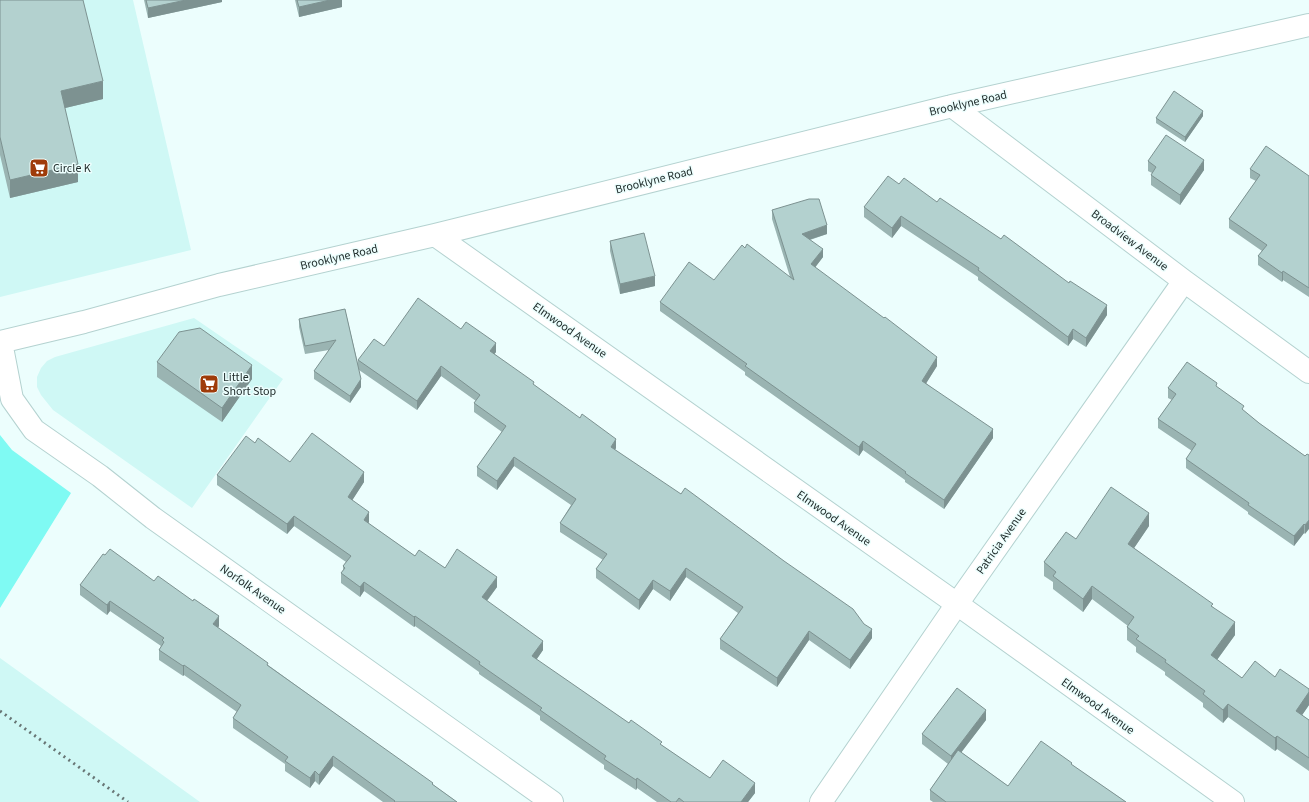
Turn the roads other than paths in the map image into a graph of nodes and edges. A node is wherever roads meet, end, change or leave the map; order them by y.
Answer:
1 (1309, 25) edge
2 (952, 106) junction
3 (435, 235) junction
4 (1184, 281) junction
5 (0, 342) edge
6 (1309, 372) edge
7 (956, 604) junction
8 (552, 802) edge
9 (821, 802) edge
10 (1233, 802) edge

1 - 2 street, Brooklyne Road
2 - 3 street, Brooklyne Road
2 - 4 street, Broadview Avenue
3 - 5 street, Brooklyne Road
3 - 7 street, Elmwood Avenue
4 - 6 street, Broadview Avenue
4 - 7 street, Patricia Avenue
5 - 8 street, Norfolk Avenue
7 - 9 street, Patricia Avenue
7 - 10 street, Elmwood Avenue

